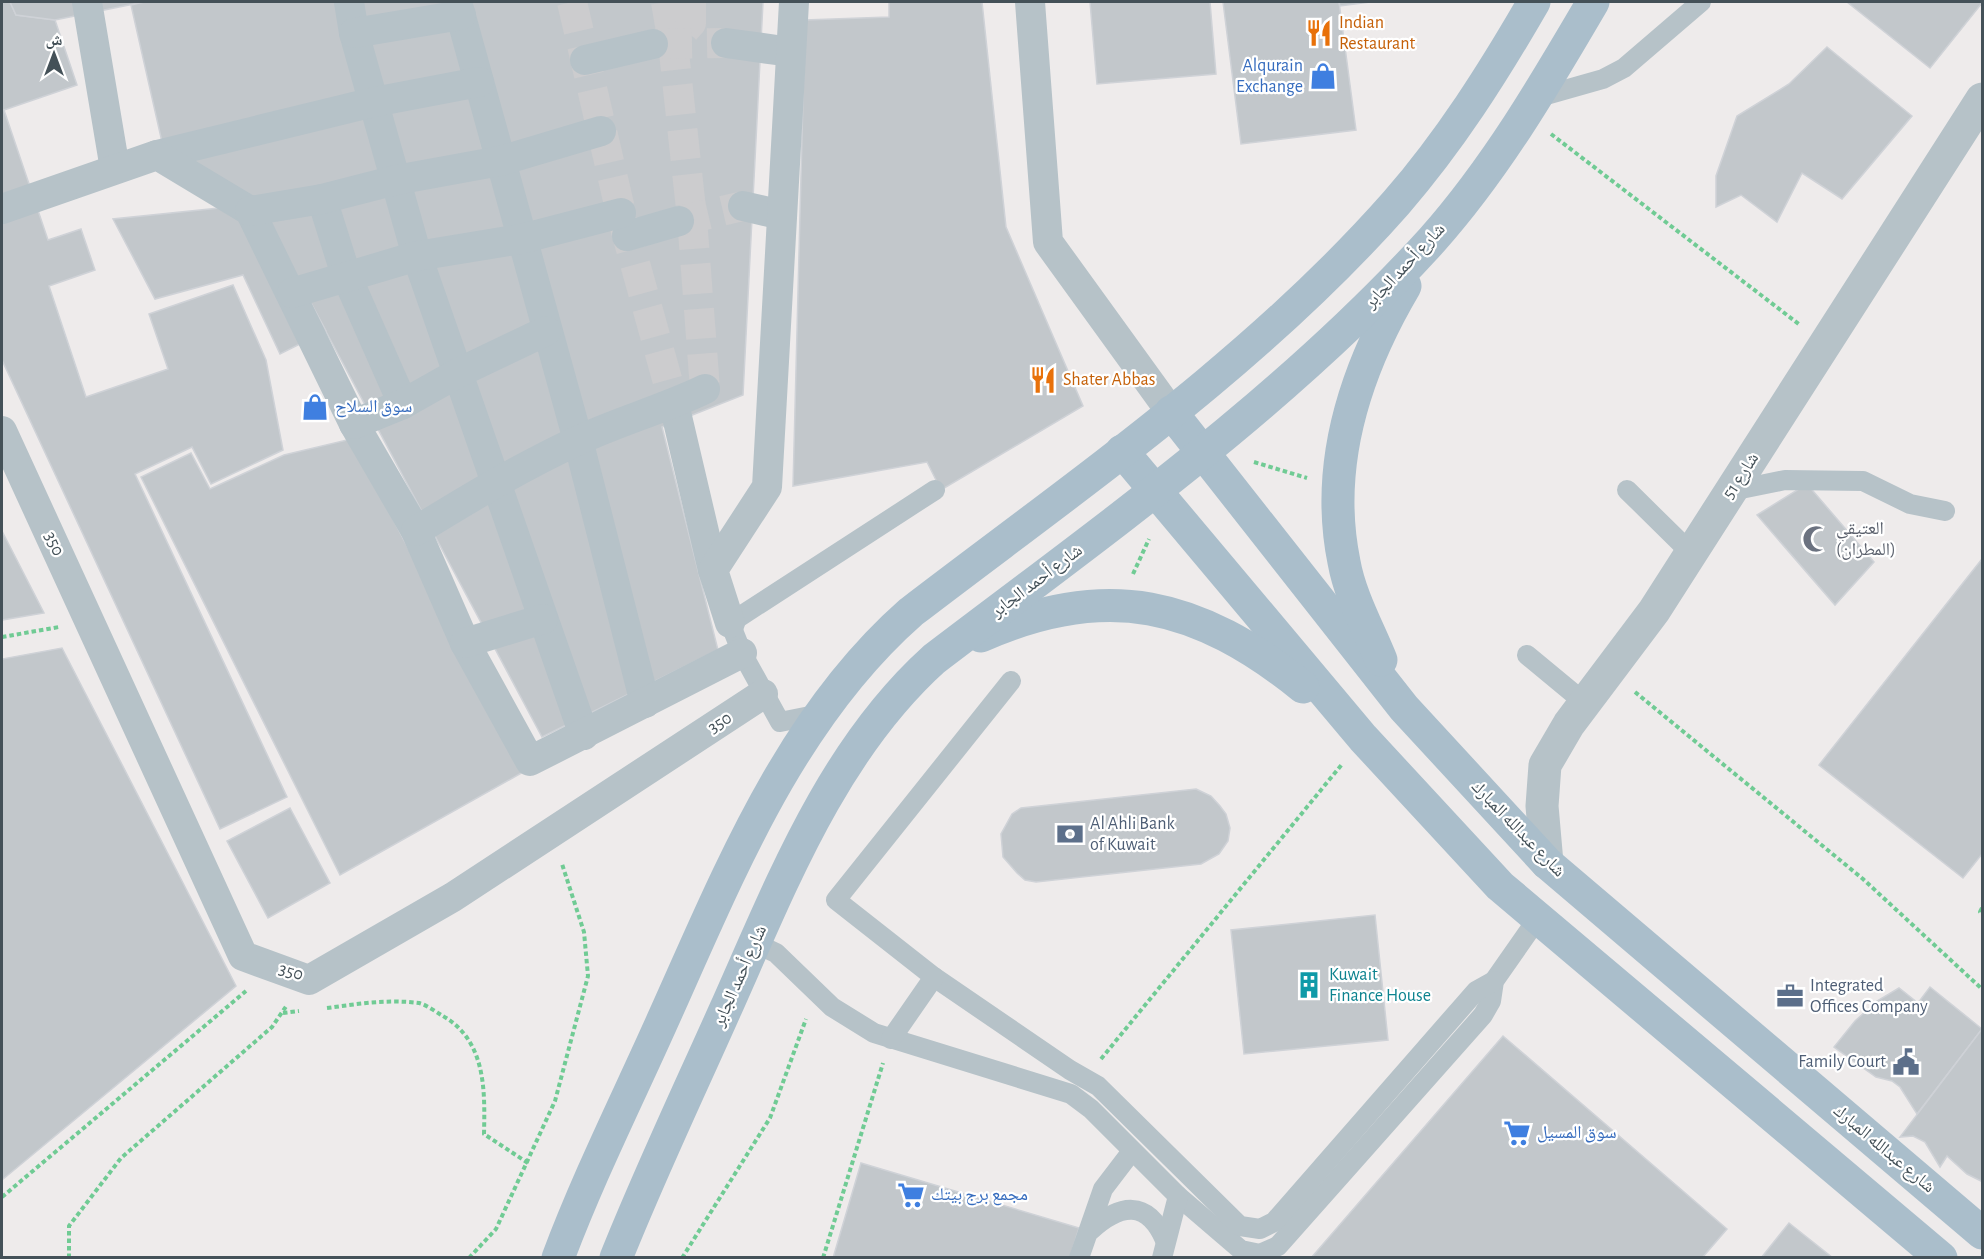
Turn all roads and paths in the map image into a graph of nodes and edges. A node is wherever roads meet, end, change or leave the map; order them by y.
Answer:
1 (87, 2) edge
2 (349, 2) edge
3 (794, 2) edge
4 (1030, 2) edge
5 (1534, 2) edge
6 (1593, 2) edge
7 (1701, 2) edge
8 (459, 8) edge
9 (354, 33) junction
10 (726, 42) tunnel mouth
11 (653, 44) tunnel mouth
12 (791, 52) junction
13 (585, 60) dead end
14 (479, 82) junction
15 (1983, 99) edge
16 (374, 102) junction
17 (1531, 106) junction
18 (602, 130) dead end
19 (157, 155) junction
20 (500, 161) junction
21 (115, 169) junction
22 (396, 180) junction
23 (322, 199) junction
24 (743, 206) tunnel mouth
25 (2, 209) edge
26 (250, 212) junction
27 (782, 215) junction
28 (680, 221) tunnel mouth
29 (521, 239) junction
30 (1433, 239) junction
31 (417, 256) junction
32 (346, 275) junction
33 (292, 293) junction
34 (546, 331) junction
35 (1825, 343) junction
36 (458, 373) junction
37 (705, 389) dead end
38 (403, 404) junction
39 (674, 404) junction
40 (1171, 412) junction
41 (354, 424) junction
42 (2, 431) edge
43 (578, 440) junction
44 (1122, 451) junction
45 (1203, 453) junction
46 (496, 483) junction
47 (935, 490) dead end
48 (1155, 490) junction
49 (1627, 490) dead end
50 (1731, 491) junction
51 (1945, 511) dead end
52 (416, 531) junction
53 (1691, 553) junction
54 (714, 570) junction
55 (543, 619) junction
56 (90, 622) junction
57 (730, 622) junction
58 (2, 637) edge
59 (465, 643) junction
60 (742, 653) junction
61 (1527, 655) dead end
62 (934, 659) junction
63 (1609, 670) junction
64 (1011, 681) dead end
65 (763, 694) junction
66 (1585, 703) junction
67 (645, 704) junction
68 (1404, 708) junction
69 (820, 714) junction
70 (1360, 734) junction
71 (584, 735) junction
72 (551, 833) junction
73 (1547, 863) junction
74 (1983, 908) edge
75 (1983, 914) edge
76 (1538, 918) junction
77 (755, 943) junction
78 (274, 968) junction
79 (934, 977) junction
80 (1494, 981) junction
81 (1983, 989) edge
82 (816, 993) junction
83 (315, 1009) dead end
84 (304, 1010) dead end
85 (282, 1013) junction
86 (891, 1039) junction
87 (1085, 1078) junction
88 (1071, 1094) junction
89 (1132, 1151) junction
90 (528, 1163) junction
91 (1163, 1182) junction
92 (1178, 1196) junction
93 (2, 1197) edge
94 (1231, 1217) junction
95 (1091, 1230) junction
96 (1983, 1233) edge
97 (563, 1245) edge
98 (1163, 1249) edge
99 (69, 1257) edge
100 (469, 1257) edge
101 (547, 1257) edge
102 (616, 1257) edge
103 (682, 1257) edge
104 (824, 1257) edge
105 (1079, 1257) edge
106 (1941, 1257) edge

1 - 21 street
2 - 9 street
3 - 12 street
4 - 40 street
5 - 40 main road
6 - 17 main road, شارع أحمد الجابر
7 - 17 lane
8 - 9 street
8 - 14 street
9 - 16 street
10 - 12 street
11 - 13 street
12 - 27 street
14 - 16 street
14 - 20 street
15 - 35 street, شارع 51
16 - 19 street
16 - 22 street
17 - 30 main road, شارع أحمد الجابر
17 - 35 path
18 - 20 street
19 - 21 street
19 - 26 street
20 - 22 street
20 - 29 street
21 - 25 street
22 - 23 street
22 - 31 street
23 - 26 street
23 - 32 street
24 - 27 street
26 - 33 street
27 - 54 street
28 - 29 street
29 - 31 street
29 - 34 street
30 - 45 main road, شارع أحمد الجابر
30 - 68 main road
31 - 32 street
31 - 36 street
32 - 33 street
32 - 38 street
33 - 41 street
34 - 36 street
34 - 43 street
35 - 50 street, شارع 51
36 - 38 street
36 - 46 street
37 - 39 street
38 - 41 street
39 - 43 street
39 - 54 street
40 - 44 main road
40 - 45 main road, شارع عبدالله المبارك
41 - 52 street
42 - 56 street, 350
43 - 46 street
43 - 67 street
44 - 48 main road
44 - 69 main road
45 - 48 main road, شارع أحمد الجابر
45 - 68 main road, شارع عبدالله المبارك
46 - 52 street
46 - 55 street
47 - 57 lane
48 - 62 main road, شارع أحمد الجابر
48 - 70 main road
49 - 53 lane
50 - 51 lane
50 - 53 street, شارع 51
52 - 59 street
53 - 63 street, شارع 51
54 - 57 street
55 - 59 street
55 - 71 street
56 - 58 path
56 - 78 street, 350
57 - 60 lane
59 - 71 street
60 - 65 lane
60 - 67 street
61 - 66 lane
62 - 70 main road
62 - 77 main road, شارع أحمد الجابر
63 - 66 street, شارع 51
63 - 81 path
64 - 79 lane
65 - 69 lane
65 - 72 street, 350
66 - 73 street, شارع 51
67 - 71 street
68 - 73 main road, شارع عبدالله المبارك
69 - 97 main road
70 - 76 main road
70 - 87 path
72 - 78 street, 350
72 - 90 path
73 - 96 main road, شارع عبدالله المبارك
74 - 75 path
76 - 80 lane
76 - 106 main road
77 - 82 lane
77 - 102 main road, شارع أحمد الجابر
78 - 85 path
78 - 93 path
79 - 86 lane
79 - 87 lane
80 - 92 lane
80 - 94 lane
82 - 86 lane
82 - 103 path
83 - 90 path
84 - 85 path
85 - 99 path
86 - 88 lane
86 - 104 path
87 - 88 lane
87 - 94 lane
88 - 89 lane
89 - 91 lane
89 - 95 lane
90 - 100 path
91 - 92 lane
91 - 94 lane
92 - 98 lane
95 - 98 lane
95 - 105 lane
97 - 101 main road

